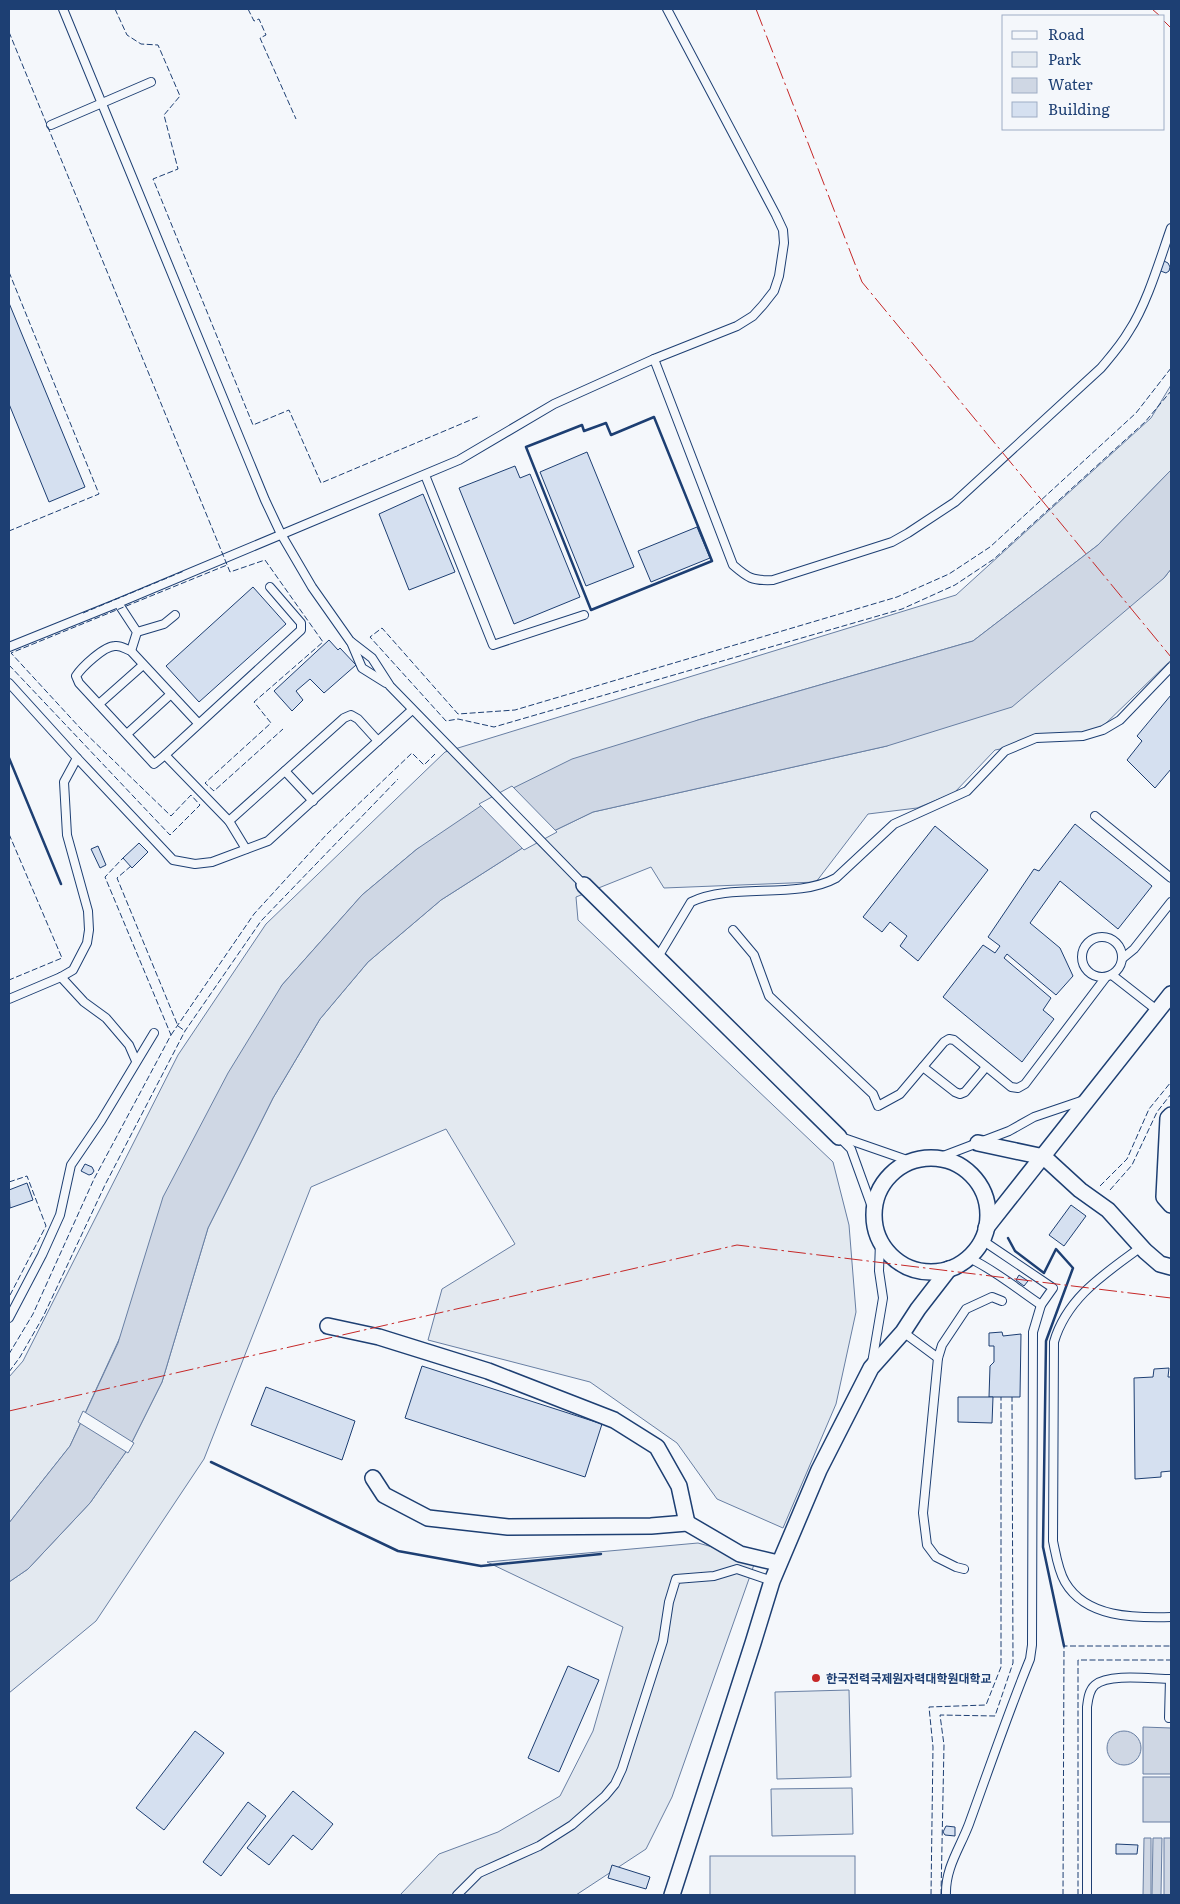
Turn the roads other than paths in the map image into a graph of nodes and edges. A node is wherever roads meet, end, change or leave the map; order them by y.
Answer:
1 (63, 9) edge
2 (668, 9) edge
3 (151, 82) dead end
4 (101, 103) junction
5 (51, 125) dead end
6 (1171, 228) edge
7 (654, 359) junction
8 (425, 475) junction
9 (281, 534) junction
10 (270, 587) dead end
11 (118, 603) junction
12 (175, 615) dead end
13 (584, 615) dead end
14 (137, 632) junction
15 (350, 641) junction
16 (9, 647) edge
17 (130, 651) junction
18 (143, 665) junction
19 (1171, 667) edge
20 (9, 683) edge
21 (390, 686) junction
22 (171, 694) junction
23 (99, 704) junction
24 (412, 710) junction
25 (198, 723) junction
26 (127, 734) junction
27 (378, 741) junction
28 (165, 755) junction
29 (77, 758) junction
30 (285, 771) junction
31 (313, 801) junction
32 (1095, 816) dead end
33 (229, 821) junction
34 (246, 849) junction
35 (1171, 878) edge
36 (584, 885) joint
37 (1171, 902) edge
38 (733, 930) dead end
39 (658, 957) junction
40 (1123, 958) junction
41 (1109, 976) junction
42 (62, 977) junction
43 (1171, 994) edge
44 (9, 999) edge
45 (1158, 1011) junction
46 (154, 1033) dead end
47 (136, 1061) junction
48 (923, 1067) junction
49 (986, 1067) junction
50 (1090, 1098) junction
51 (1171, 1115) edge
52 (838, 1137) junction
53 (978, 1143) junction
54 (1044, 1157) junction
55 (938, 1158) junction
56 (910, 1161) junction
57 (1171, 1206) edge
58 (873, 1210) junction
59 (984, 1234) junction
60 (880, 1242) junction
61 (1141, 1247) junction
62 (969, 1258) junction
63 (1171, 1267) edge
64 (949, 1270) junction
65 (1002, 1301) dead end
66 (1041, 1305) junction
67 (9, 1318) edge
68 (328, 1326) dead end
69 (903, 1332) junction
70 (938, 1358) junction
71 (871, 1368) junction
72 (373, 1478) dead end
73 (687, 1523) junction
74 (778, 1563) junction
75 (964, 1568) dead end
76 (772, 1581) junction
77 (1171, 1618) edge
78 (1171, 1679) edge
79 (1169, 1718) dead end
80 (456, 1895) edge
81 (672, 1895) edge
82 (946, 1895) edge
83 (1087, 1895) edge

1 - 4 lane
2 - 7 lane
3 - 4 lane
4 - 5 lane
4 - 9 lane
6 - 7 lane
7 - 8 lane
8 - 9 lane
8 - 13 lane
9 - 11 lane
9 - 15 lane
10 - 25 lane
11 - 14 lane
11 - 16 lane
12 - 14 lane
14 - 17 lane
15 - 21 lane
15 - 21 lane
17 - 18 lane
17 - 23 lane
18 - 22 lane
18 - 23 lane
19 - 39 lane
20 - 29 lane
21 - 24 lane
22 - 25 lane
22 - 26 lane
23 - 26 lane
24 - 27 lane
24 - 36 lane
25 - 28 lane
26 - 28 lane
27 - 30 lane
27 - 31 lane
28 - 33 lane
29 - 34 lane
29 - 42 lane
30 - 31 lane
30 - 33 lane
31 - 34 lane
32 - 35 lane
33 - 34 lane
36 - 39 street
37 - 40 lane
38 - 48 lane
39 - 52 street
40 - 41 lane
40 - 41 lane
41 - 45 lane
41 - 49 lane
42 - 44 lane
42 - 47 lane
43 - 45 street
45 - 50 street
46 - 47 lane
47 - 67 lane
48 - 49 lane
48 - 49 lane
50 - 53 lane
50 - 54 street
51 - 57 street
52 - 56 lane
52 - 58 lane
53 - 54 street
53 - 55 lane
54 - 59 street
54 - 61 street
55 - 56 street
55 - 59 street
56 - 58 street
58 - 60 street
59 - 62 street
59 - 66 lane
60 - 64 street
60 - 71 lane
61 - 63 street
61 - 77 lane
62 - 64 street
62 - 66 lane
64 - 69 street
65 - 70 lane
66 - 82 lane
68 - 73 street
69 - 70 lane
69 - 71 street
70 - 75 lane
71 - 74 street
72 - 73 street
73 - 74 street
74 - 76 street
76 - 80 lane
76 - 81 street
78 - 79 lane
78 - 83 lane

